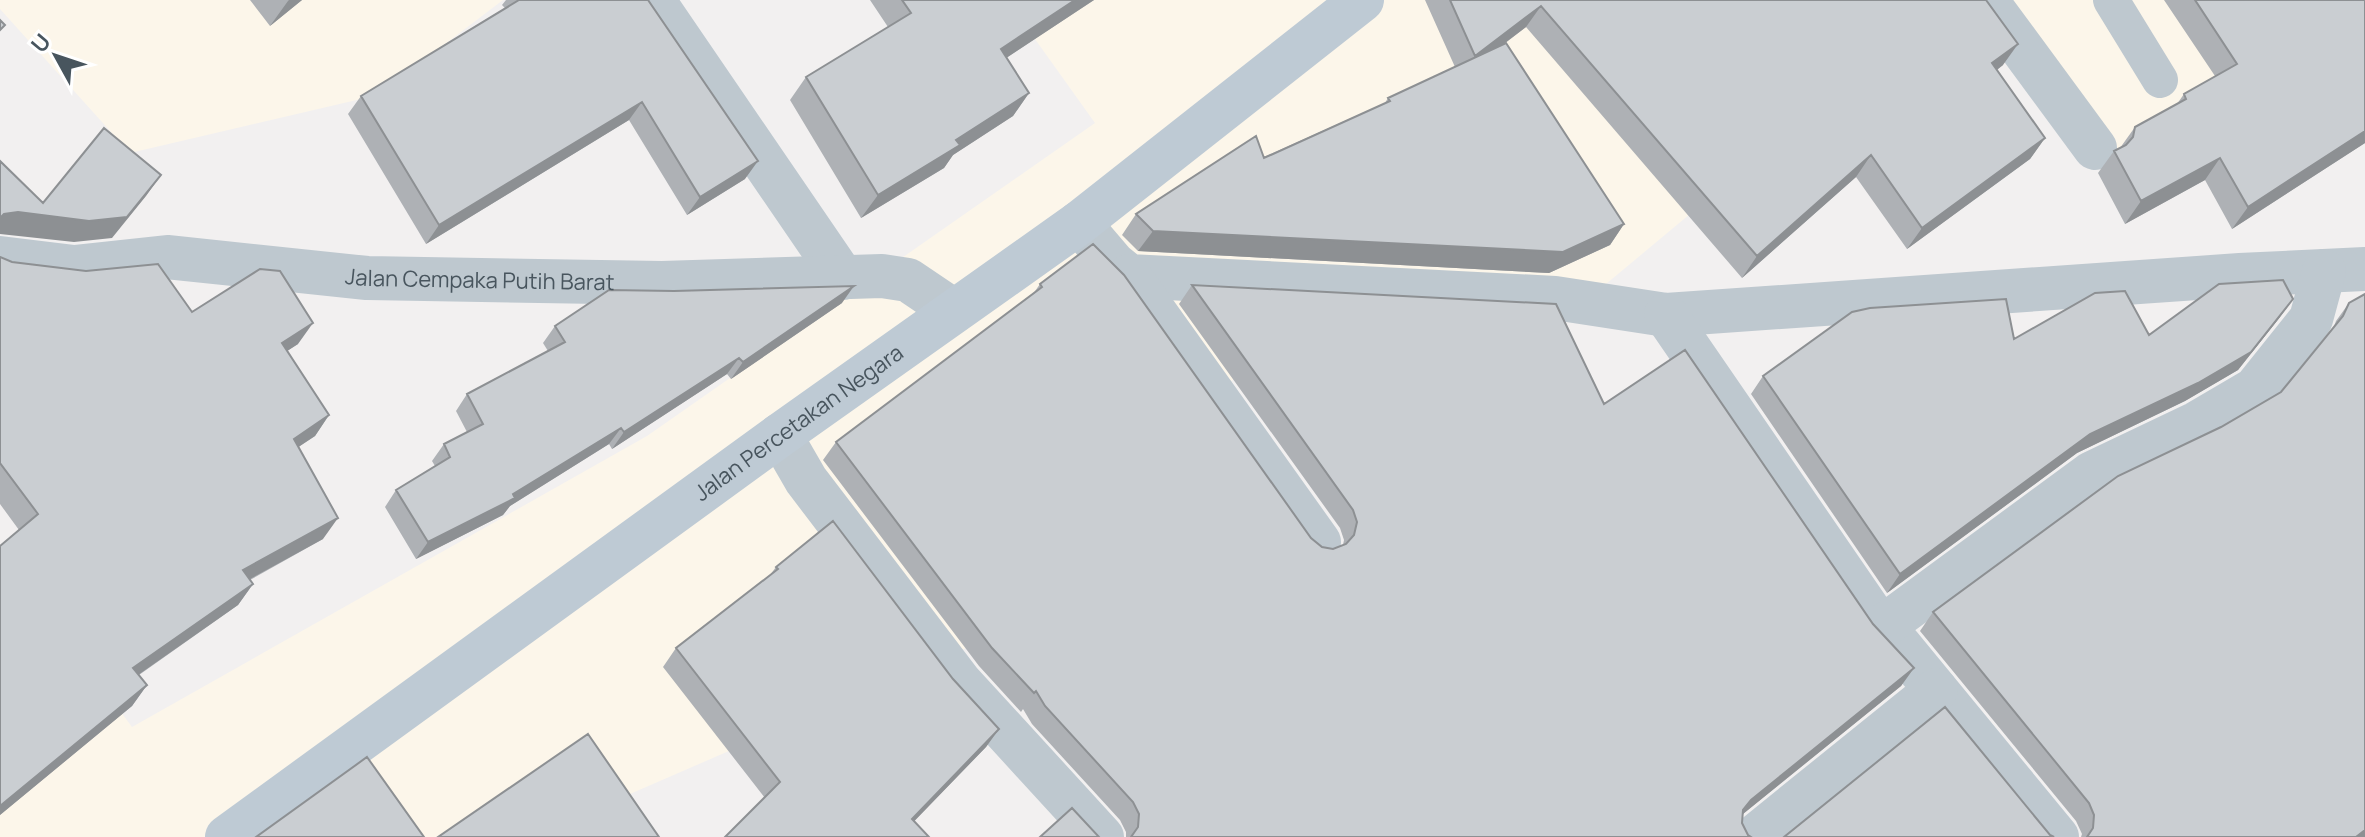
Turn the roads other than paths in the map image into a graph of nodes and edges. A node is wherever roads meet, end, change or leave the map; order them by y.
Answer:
1 (653, 0) edge
2 (1362, 0) edge
3 (1986, 0) edge
4 (2111, 0) edge
5 (2160, 80) dead end
6 (2095, 148) dead end
7 (1079, 223) junction
8 (0, 258) edge
9 (2345, 270) edge
10 (1129, 276) junction
11 (843, 278) junction
12 (954, 311) junction
13 (1666, 315) junction
14 (780, 435) junction
15 (1319, 542) edge
16 (1881, 628) junction
17 (1936, 690) junction
18 (227, 837) edge
19 (1102, 837) edge
20 (1754, 837) edge
21 (2057, 837) edge

1 - 11 street
2 - 7 main road, Jalan Percetakan Negara
3 - 6 street
4 - 5 lane
7 - 10 street
7 - 12 main road, Jalan Percetakan Negara
8 - 11 street, Jalan Cempaka Putih Barat
9 - 13 street
9 - 16 street
10 - 13 street
10 - 15 street
11 - 12 street, Jalan Cempaka Putih Barat
12 - 14 main road, Jalan Percetakan Negara
13 - 16 street
14 - 18 main road, Jalan Percetakan Negara
14 - 19 street
16 - 17 street
17 - 20 street
17 - 21 street

